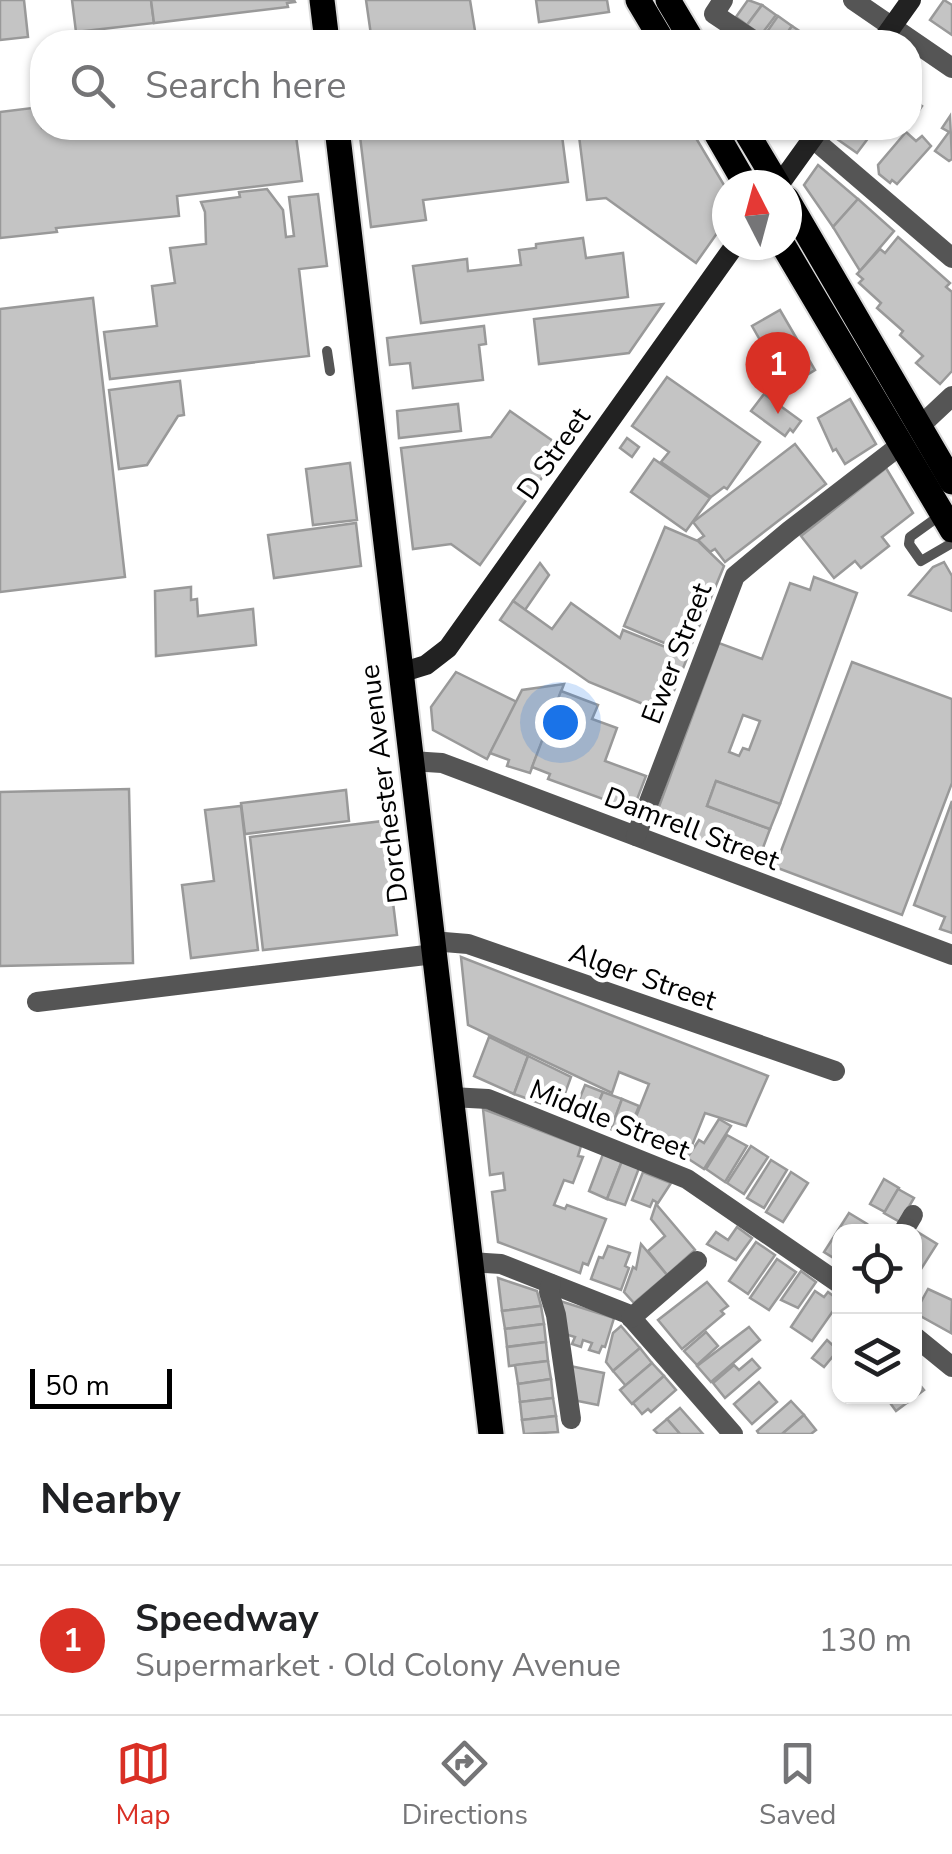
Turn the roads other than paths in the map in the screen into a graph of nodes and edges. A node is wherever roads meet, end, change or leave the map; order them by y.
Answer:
1 (322, 0) edge
2 (638, 0) edge
3 (668, 0) edge
4 (723, 0) edge
5 (852, 0) edge
6 (911, 0) edge
7 (325, 30) edge
8 (656, 30) edge
9 (686, 30) edge
10 (738, 30) edge
11 (882, 30) edge
12 (889, 30) edge
13 (922, 53) edge
14 (952, 68) edge
15 (338, 140) edge
16 (720, 140) edge
17 (751, 140) edge
18 (811, 140) edge
19 (824, 140) edge
20 (737, 170) edge
21 (769, 170) edge
22 (789, 170) edge
23 (802, 229) edge
24 (952, 258) edge
25 (724, 260) edge
26 (794, 260) edge
27 (328, 351) dead end
28 (330, 371) dead end
29 (952, 396) edge
30 (911, 436) junction
31 (952, 482) edge
32 (947, 522) edge
33 (952, 544) edge
34 (400, 673) junction
35 (410, 761) junction
36 (636, 836) junction
37 (433, 947) junction
38 (952, 955) edge
39 (37, 1002) dead end
40 (835, 1072) dead end
41 (450, 1096) junction
42 (697, 1261) dead end
43 (470, 1262) junction
44 (832, 1279) edge
45 (551, 1284) junction
46 (631, 1318) junction
47 (922, 1341) edge
48 (949, 1360) edge
49 (571, 1419) dead end
50 (728, 1432) edge
51 (491, 1434) edge

1 - 7 main road
2 - 8 main road
3 - 9 main road
4 - 10 street
5 - 11 street
6 - 12 main road
13 - 14 street
15 - 34 main road, Dorchester Avenue
16 - 20 main road
17 - 21 main road
18 - 22 main road
19 - 24 street
23 - 30 main road
25 - 34 main road, D Street
26 - 30 main road
27 - 28 lane
29 - 30 street, Ewer Street
30 - 31 main road
30 - 32 main road
30 - 36 street, Ewer Street
32 - 33 lane
34 - 35 main road, Dorchester Avenue
35 - 36 street, Damrell Street
35 - 37 main road, Dorchester Avenue
36 - 38 street, Damrell Street
37 - 39 street, Alger Street
37 - 40 street, Alger Street
37 - 41 main road, Dorchester Avenue
41 - 43 main road, Dorchester Avenue
41 - 44 street, Middle Street
42 - 46 street
43 - 45 street
43 - 51 main road, Dorchester Avenue
45 - 46 street
45 - 49 street
46 - 50 street
47 - 48 street

